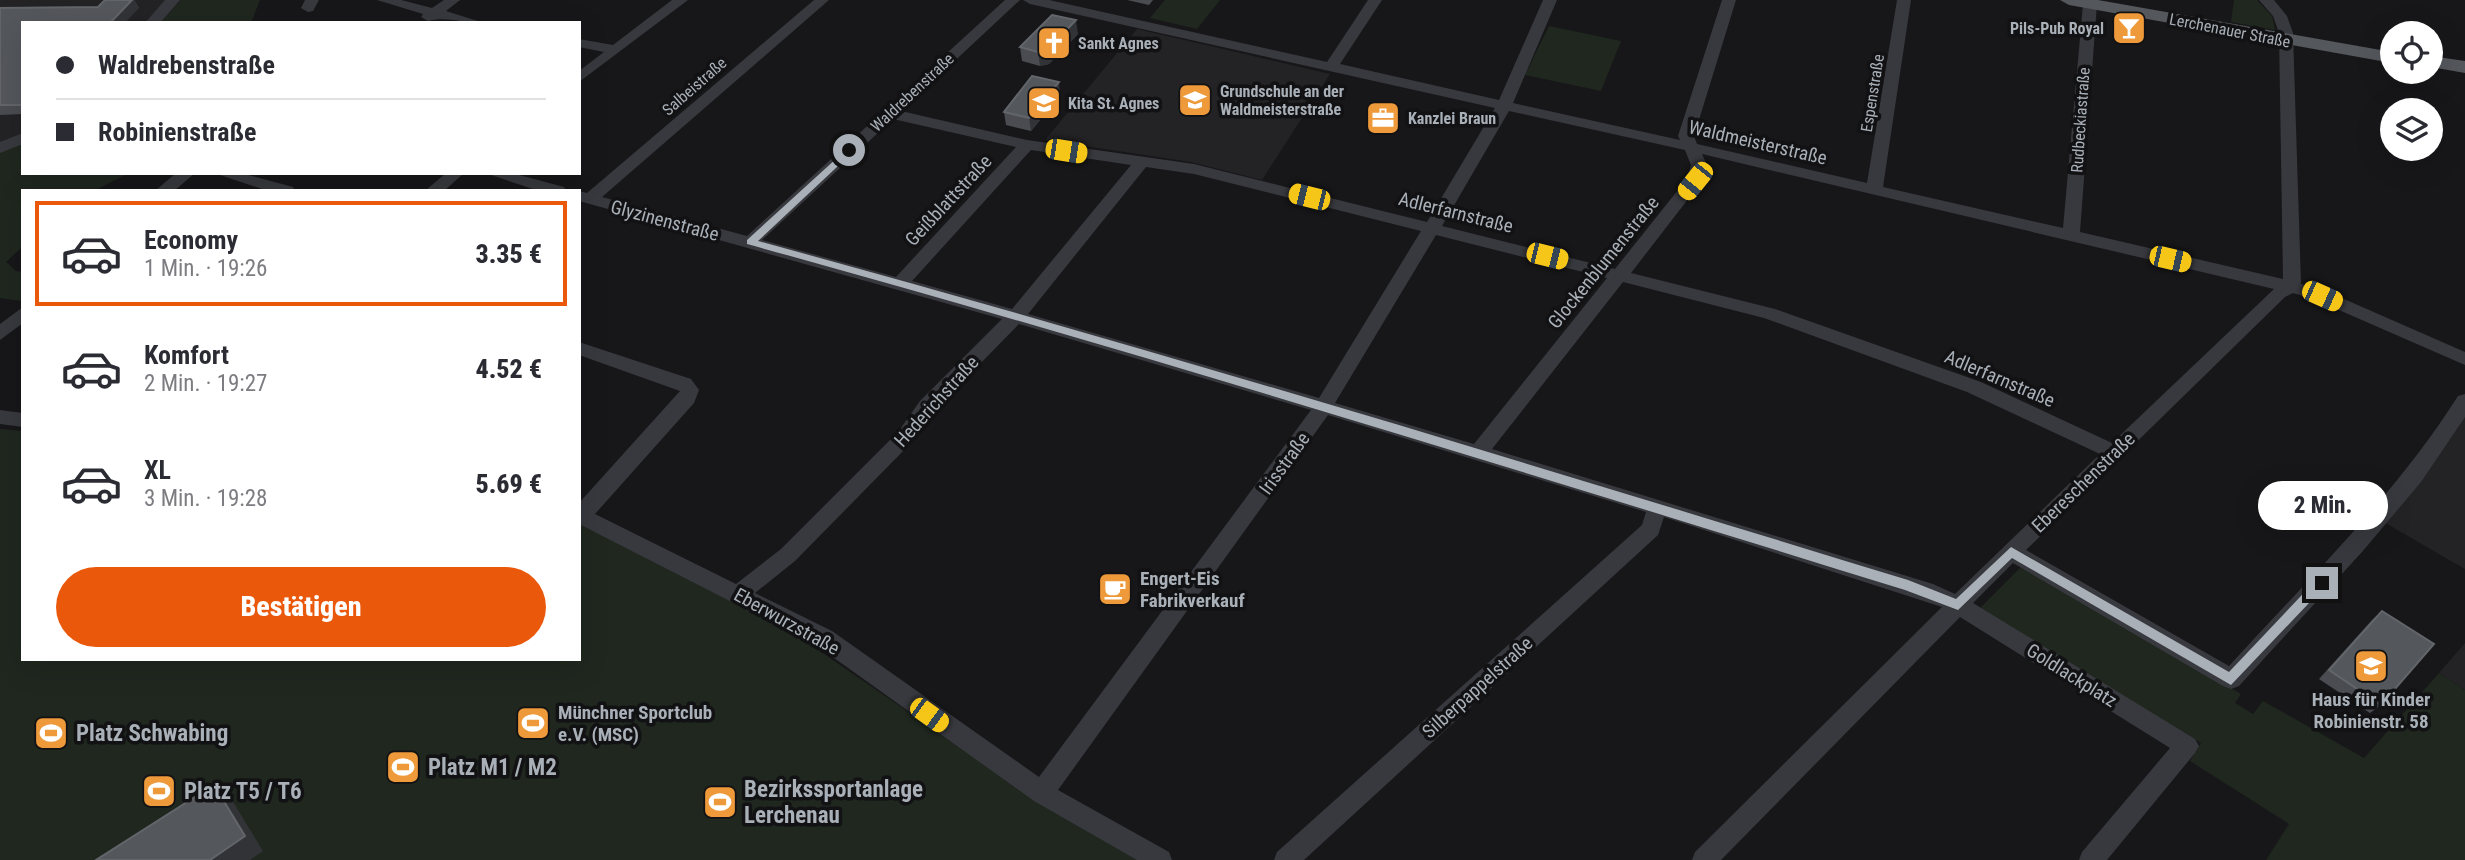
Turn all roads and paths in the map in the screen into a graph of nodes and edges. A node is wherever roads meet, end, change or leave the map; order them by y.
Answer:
1 (173, 0) edge
2 (384, 0) edge
3 (453, 0) edge
4 (681, 0) edge
5 (822, 0) edge
6 (1013, 0) edge
7 (1030, 0) edge
8 (1375, 0) edge
9 (1550, 0) edge
10 (1729, 0) edge
11 (1904, 0) edge
12 (2069, 0) edge
13 (2266, 0) edge
14 (2090, 4) junction
15 (432, 14) junction
16 (154, 21) edge
17 (421, 21) edge
18 (467, 21) edge
19 (2286, 41) junction
20 (581, 43) edge
21 (615, 50) junction
22 (2380, 56) edge
23 (2443, 64) edge
24 (1331, 67) junction
25 (2465, 67) edge
26 (581, 76) edge
27 (1503, 107) junction
28 (889, 113) junction
29 (21, 139) edge
30 (1027, 145) junction
31 (0, 148) edge
32 (1691, 149) junction
33 (1143, 161) junction
34 (184, 175) edge
35 (229, 175) edge
36 (453, 175) edge
37 (499, 175) edge
38 (166, 189) edge
39 (280, 189) edge
40 (436, 189) edge
41 (551, 189) edge
42 (1874, 191) junction
43 (585, 198) edge
44 (1432, 228) junction
45 (2071, 236) junction
46 (750, 242) junction
47 (1619, 274) junction
48 (900, 283) junction
49 (2292, 287) junction
50 (21, 315) edge
51 (1017, 315) junction
52 (0, 334) edge
53 (581, 349) edge
54 (2465, 359) edge
55 (2465, 401) edge
56 (1321, 405) junction
57 (0, 417) edge
58 (21, 420) edge
59 (2114, 452) junction
60 (1478, 453) junction
61 (1657, 507) junction
62 (581, 514) edge
63 (581, 515) edge
64 (2011, 552) junction
65 (740, 593) junction
66 (1958, 605) junction
67 (1042, 793) junction
68 (1160, 860) edge
69 (1286, 860) edge
70 (1704, 860) edge
71 (2091, 860) edge

1 - 16 street
2 - 15 street
3 - 15 street
4 - 21 street
5 - 43 street, Salbeistraße
6 - 28 street, Waldrebenstraße
7 - 24 street, Waldmeisterstraße
8 - 24 street
9 - 27 street, Irisstraße
10 - 32 street, Glockenblumenstraße
11 - 42 street, Espenstraße
12 - 14 main road, Lerchenauer Straße
13 - 19 street
14 - 19 main road, Lerchenauer Straße
14 - 45 street, Rudbeckiastraße
15 - 17 street
15 - 18 street
19 - 22 main road, Lerchenauer Straße
19 - 49 street
20 - 21 street
21 - 26 street
23 - 25 main road
24 - 27 street, Waldmeisterstraße
27 - 32 street, Waldmeisterstraße
27 - 44 street, Irisstraße
28 - 30 street, Adlerfarnstraße
28 - 46 street, Waldrebenstraße
29 - 31 street
30 - 33 street, Adlerfarnstraße
30 - 48 street, Geißblattstraße
32 - 42 street, Waldmeisterstraße
32 - 47 street, Glockenblumenstraße
33 - 44 street, Adlerfarnstraße
33 - 51 street, Hederichstraße
34 - 38 street
35 - 39 street
36 - 40 street
37 - 41 street
42 - 45 street, Waldmeisterstraße
43 - 46 street, Glyzinenstraße
44 - 47 street, Adlerfarnstraße
44 - 56 street, Irisstraße
45 - 49 street, Waldmeisterstraße
46 - 48 street, Glyzinenstraße
47 - 59 street, Adlerfarnstraße
47 - 60 street, Glockenblumenstraße
48 - 51 street, Glyzinenstraße
49 - 54 street, Waldmeisterstraße
49 - 59 street, Ebereschenstraße
50 - 52 street
51 - 56 street, Glyzinenstraße
51 - 65 street, Hederichstraße
53 - 62 street
55 - 64 street
56 - 60 street, Glyzinenstraße
56 - 67 street, Irisstraße
57 - 58 street
59 - 64 street, Ebereschenstraße
60 - 61 street, Glyzinenstraße
61 - 66 street, Glyzinenstraße
61 - 69 street, Silberpappelstraße
63 - 65 street, Eberwurzstraße
64 - 66 street, Ebereschenstraße
65 - 67 street, Eberwurzstraße
66 - 70 street, Ebereschenstraße
66 - 71 street, Goldlackplatz
67 - 68 street, Eberwurzstraße

